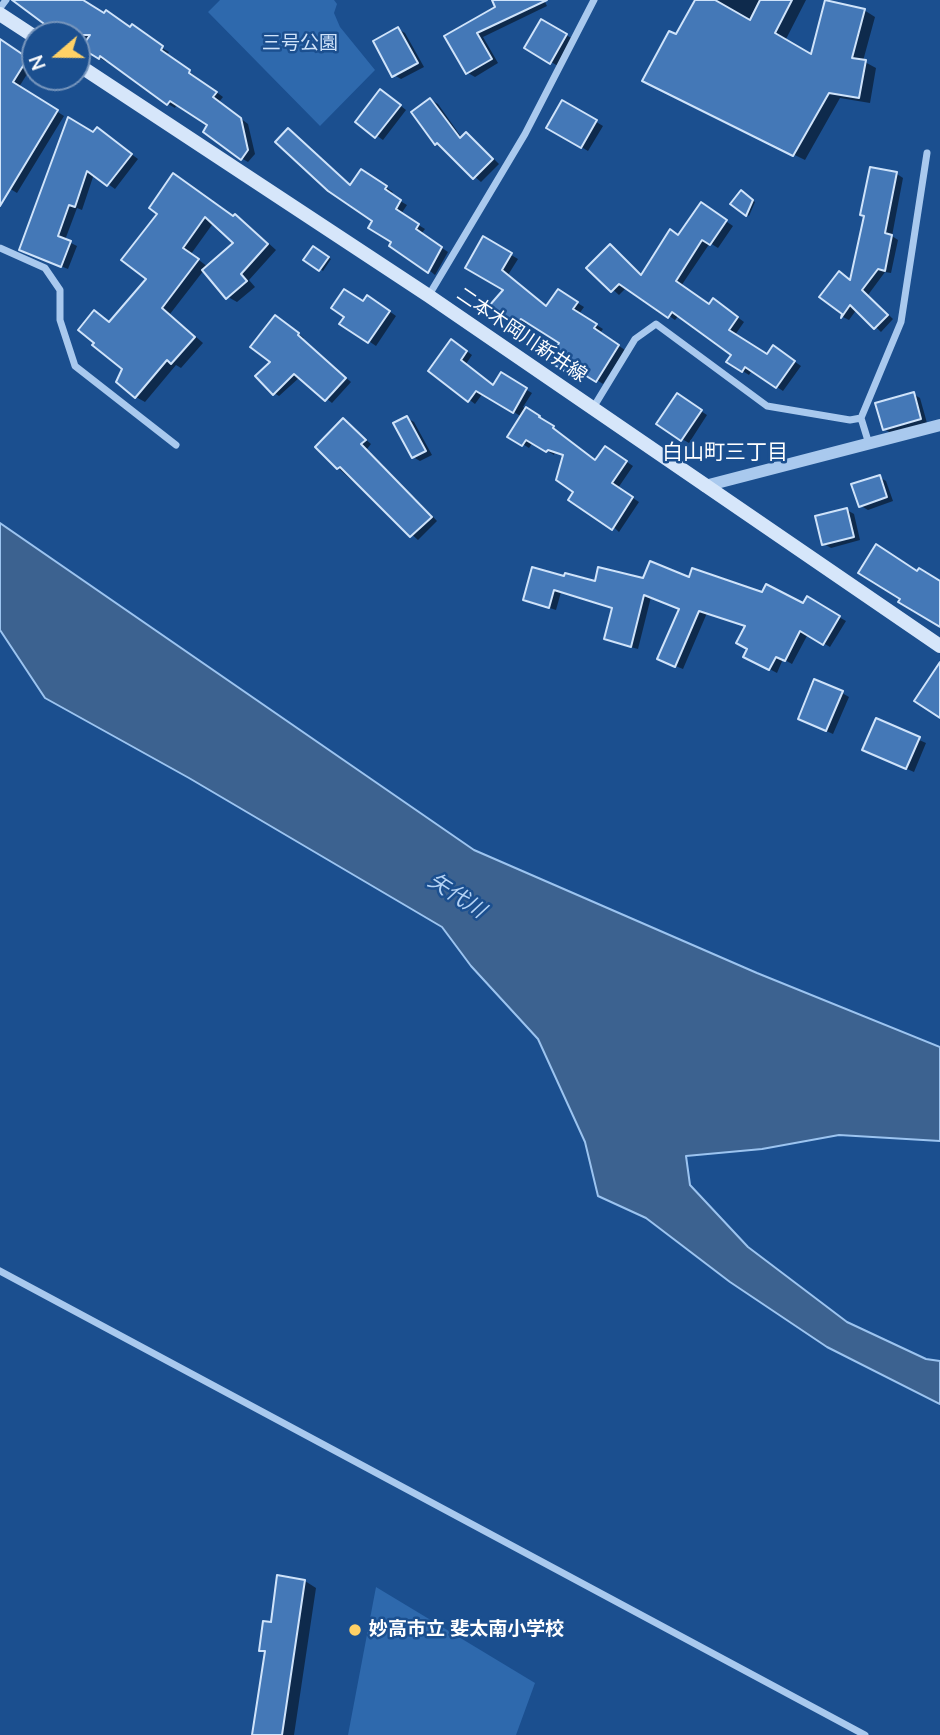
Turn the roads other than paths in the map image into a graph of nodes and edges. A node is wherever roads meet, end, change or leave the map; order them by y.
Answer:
1 (6, 0) edge
2 (594, 0) edge
3 (0, 11) edge
4 (21, 27) edge
5 (91, 73) edge
6 (927, 153) dead end
7 (0, 248) edge
8 (429, 296) junction
9 (592, 408) junction
10 (861, 418) junction
11 (940, 425) edge
12 (869, 444) junction
13 (176, 445) dead end
14 (705, 486) junction
15 (940, 646) edge
16 (0, 1271) edge
17 (865, 1735) edge

1 - 3 street
2 - 8 street
3 - 4 main road
5 - 8 main road, 二本木岡川新井線
6 - 10 street
7 - 13 street
8 - 9 main road, 二本木岡川新井線
9 - 10 street
9 - 14 main road, 二本木岡川新井線
10 - 12 street
11 - 12 street
12 - 14 street
14 - 15 main road, 二本木岡川新井線
16 - 17 street

